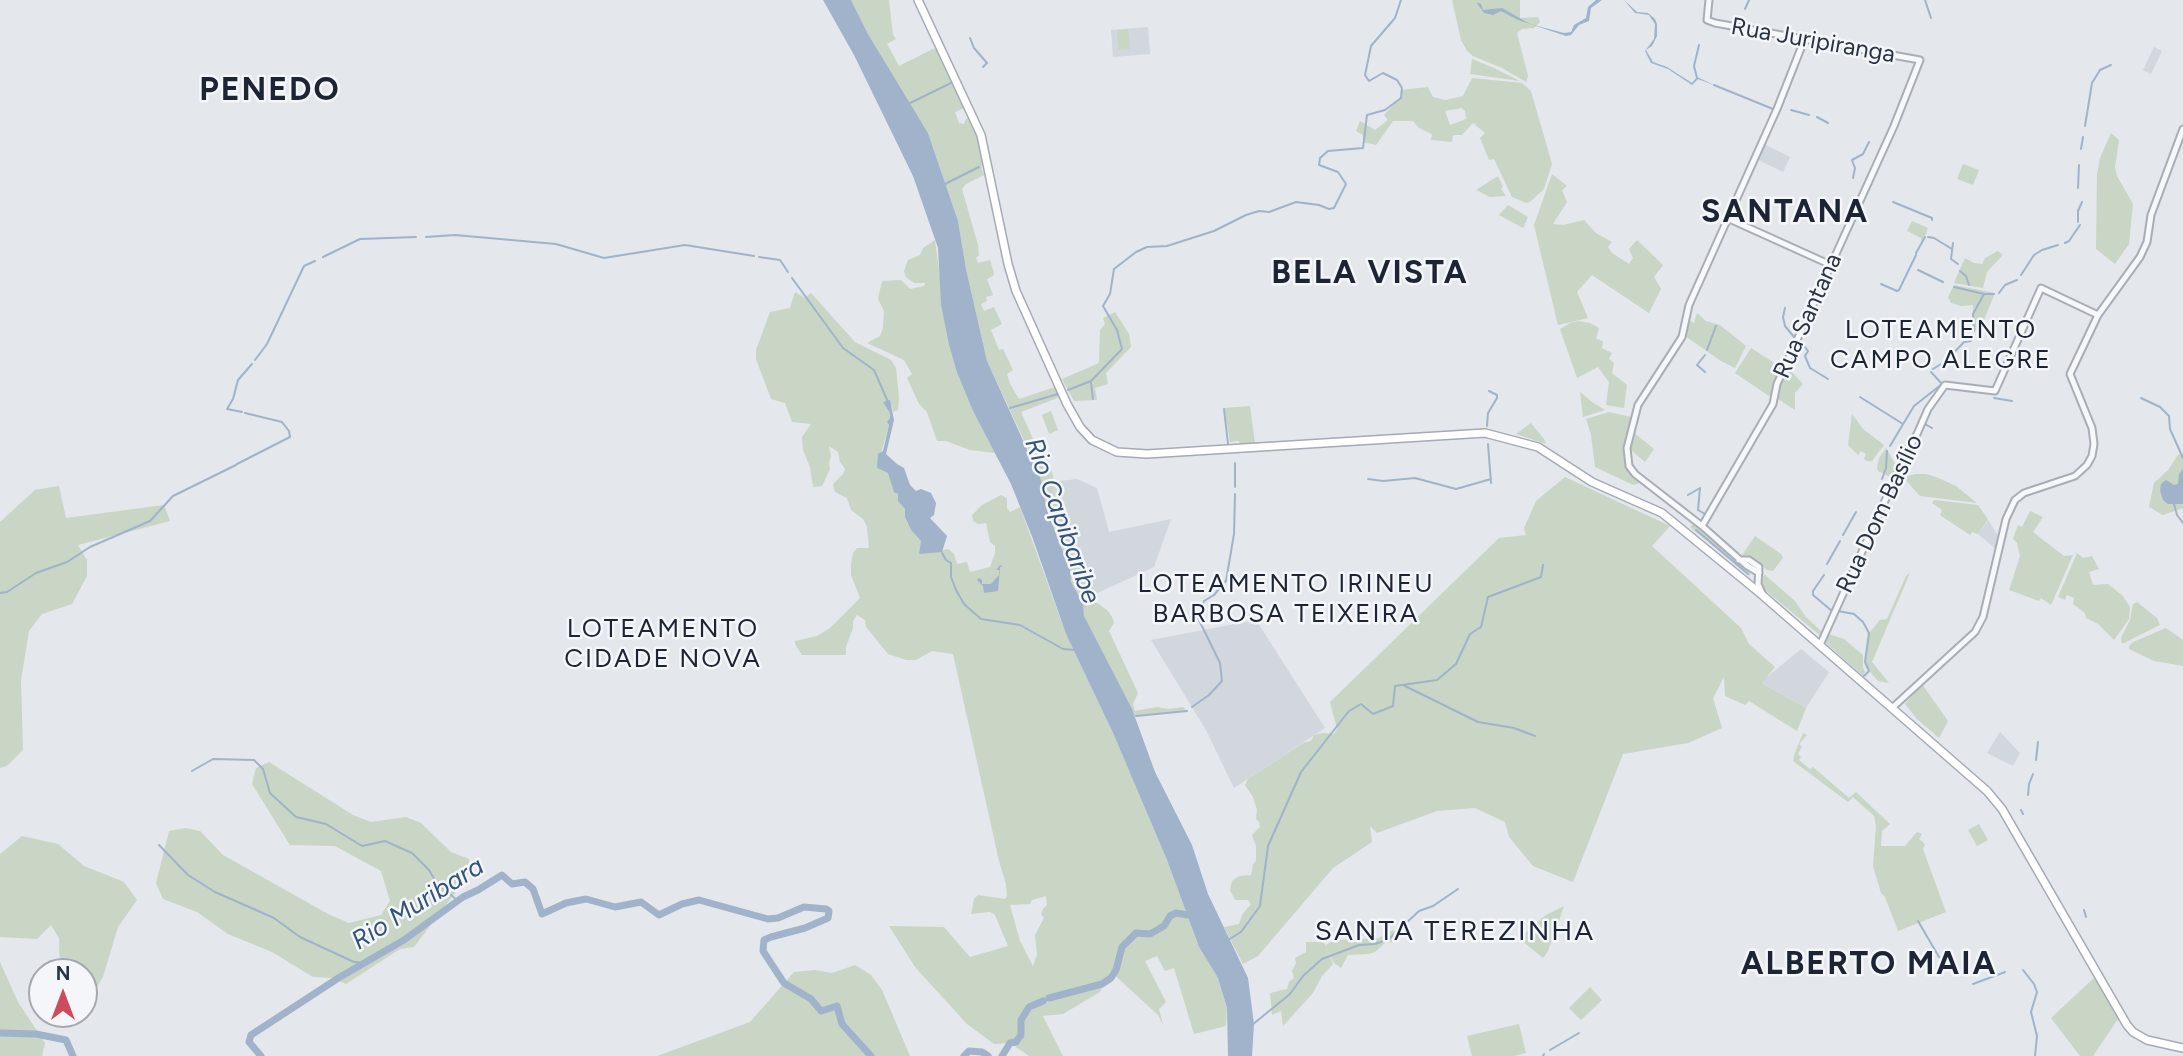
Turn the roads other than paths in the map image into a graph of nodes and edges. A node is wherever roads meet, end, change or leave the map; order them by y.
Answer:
1 (918, 0) edge
2 (1710, 0) edge
3 (1805, 38) junction
4 (1920, 60) joint
5 (2183, 129) edge
6 (1727, 218) junction
7 (1831, 265) junction
8 (2098, 315) junction
9 (1702, 526) junction
10 (1758, 571) junction
11 (1747, 580) junction
12 (1758, 581) junction
13 (1766, 599) junction
14 (1819, 645) junction
15 (1892, 708) junction
16 (2183, 1048) edge

1 - 11 main road
2 - 3 street, Rua Juripiranga
3 - 4 street, Rua Juripiranga
3 - 6 street
4 - 7 street, Rua Santana
5 - 8 street
6 - 7 street
6 - 9 street
7 - 9 street, Rua Santana
8 - 14 street, Rua Dom Basílio
8 - 15 street
9 - 10 street
10 - 11 street
10 - 12 street
11 - 12 street
11 - 13 main road
12 - 13 street
13 - 14 main road
14 - 15 main road
15 - 16 main road

